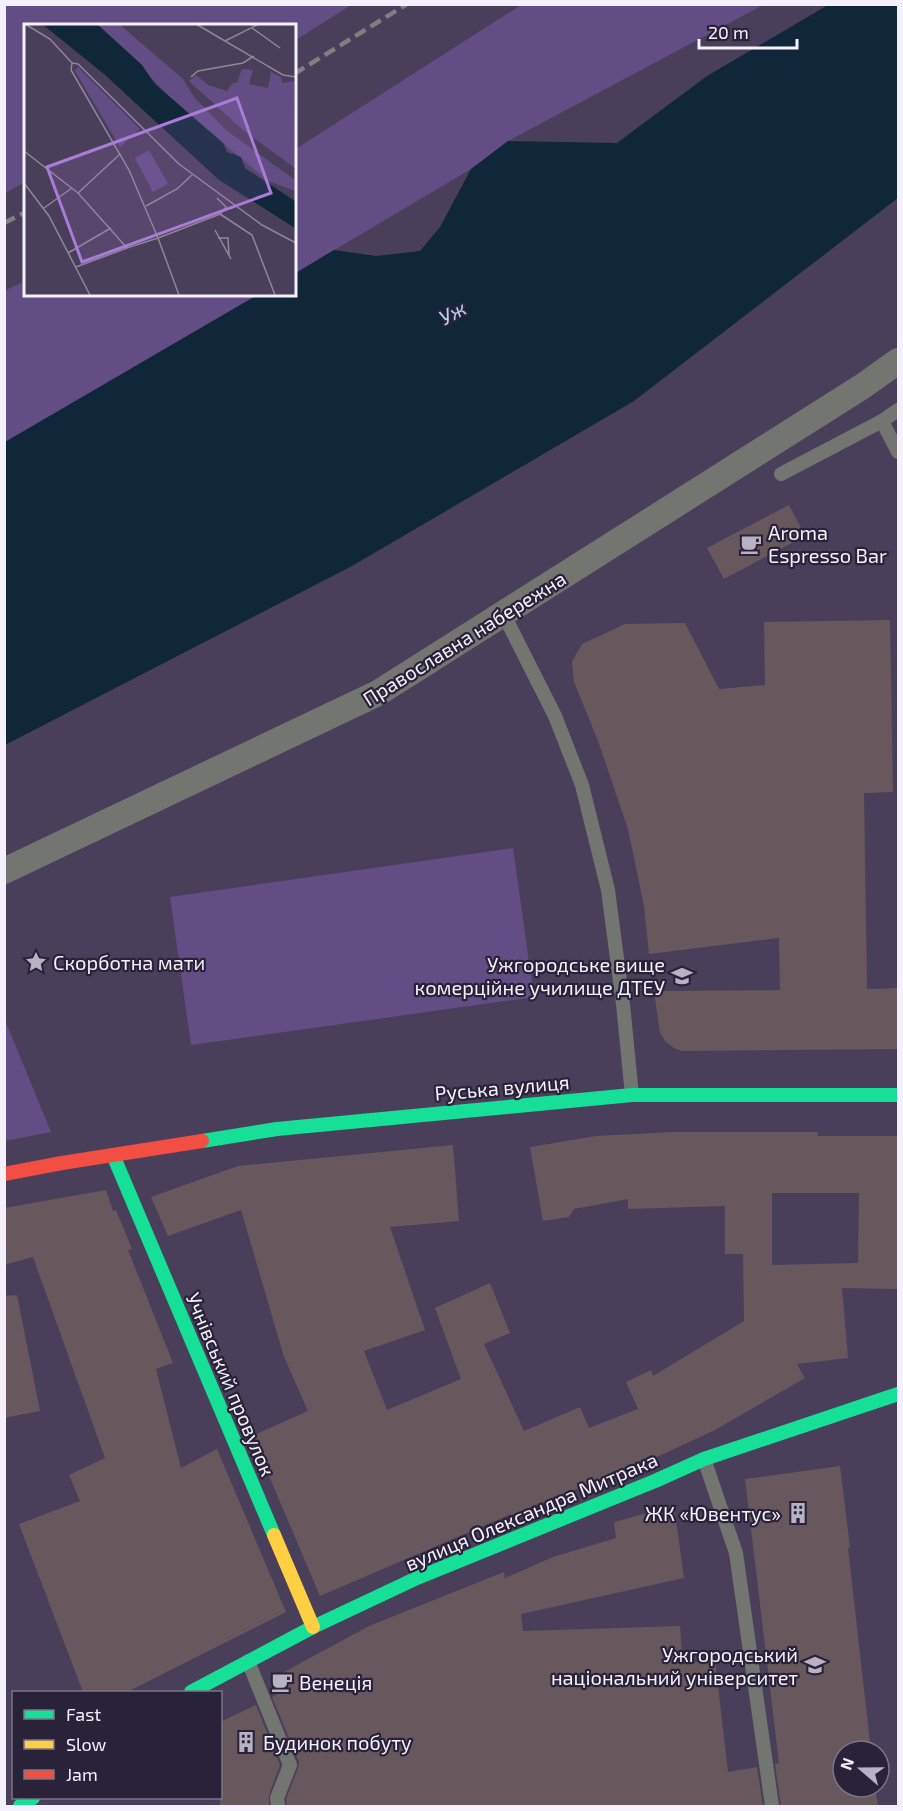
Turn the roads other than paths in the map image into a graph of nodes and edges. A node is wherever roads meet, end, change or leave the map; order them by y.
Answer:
1 (898, 361) edge
2 (898, 410) edge
3 (882, 421) junction
4 (898, 452) edge
5 (781, 474) dead end
6 (504, 615) junction
7 (4, 871) edge
8 (632, 1095) junction
9 (898, 1095) edge
10 (112, 1155) junction
11 (4, 1174) edge
12 (898, 1394) edge
13 (704, 1459) junction
14 (313, 1627) junction
15 (248, 1662) junction
16 (193, 1691) edge
17 (278, 1806) edge
18 (772, 1806) edge

1 - 6 street, Православна набережна
2 - 3 lane
3 - 4 lane
3 - 5 lane
6 - 7 street, Православна набережна
6 - 8 lane
8 - 9 street, Руська вулиця
8 - 10 street, Руська вулиця
10 - 11 street
10 - 14 street, Учнівський провулок
12 - 13 street, вулиця Олександра Митрака
13 - 14 street, вулиця Олександра Митрака
13 - 18 lane
14 - 15 street, вулиця Олександра Митрака
15 - 16 street, вулиця Олександра Митрака
15 - 17 lane

